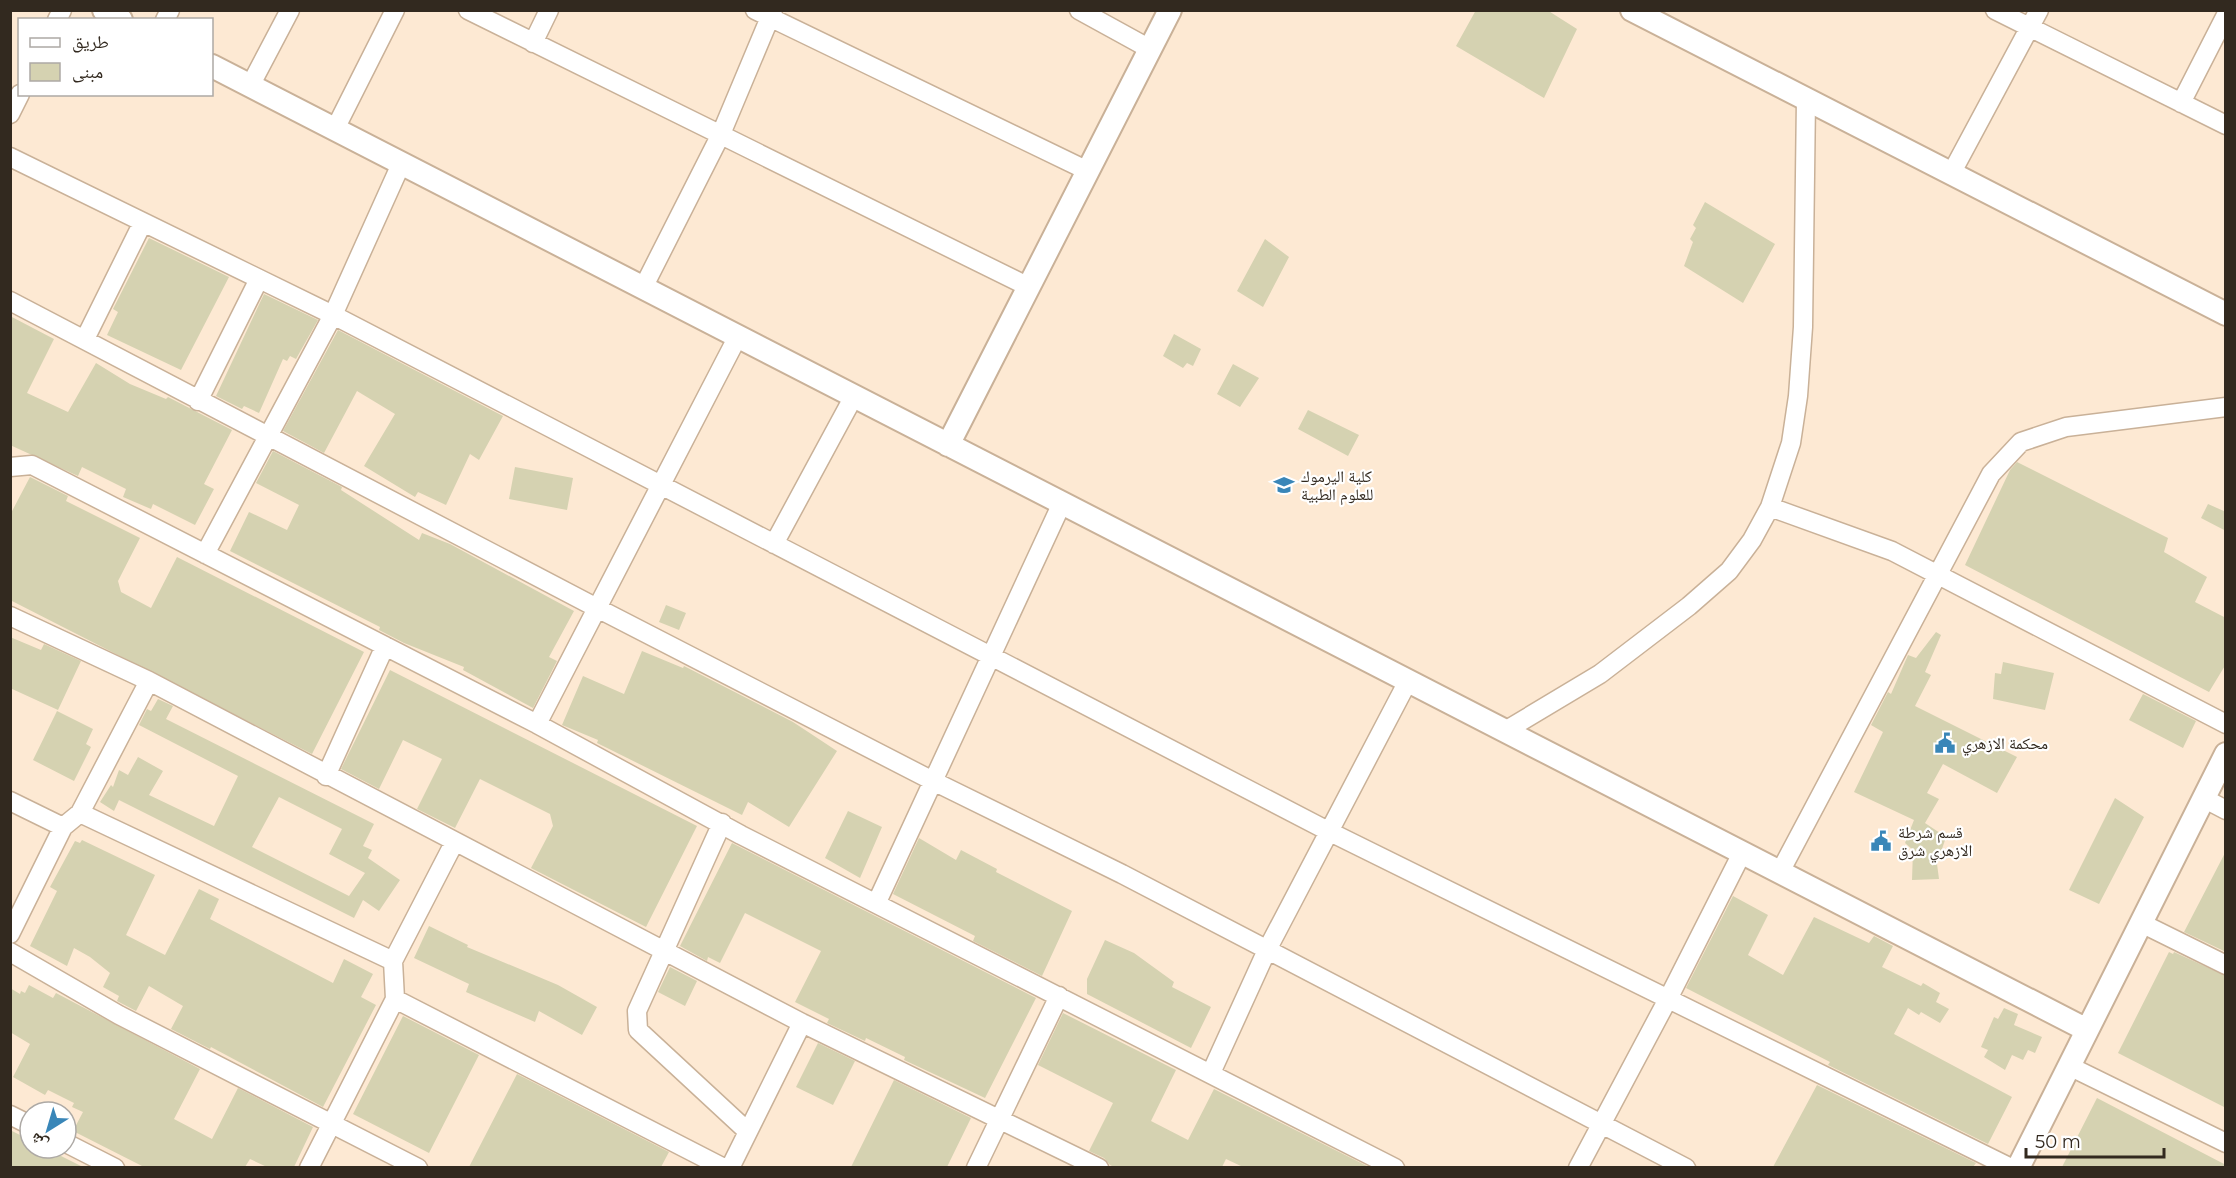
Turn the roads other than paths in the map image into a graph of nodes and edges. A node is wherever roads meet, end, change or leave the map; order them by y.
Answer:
1 (104, 10) edge
2 (290, 10) edge
3 (395, 10) edge
4 (468, 10) edge
5 (549, 10) edge
6 (1079, 10) edge
7 (1170, 10) edge
8 (1632, 10) edge
9 (1995, 10) edge
10 (2039, 10) edge
11 (766, 13) edge
12 (2226, 15) edge
13 (118, 18) edge
14 (2030, 28) junction
15 (533, 43) junction
16 (1150, 49) junction
17 (213, 67) edge
18 (250, 86) junction
19 (19, 96) edge
20 (1806, 99) junction
21 (2181, 103) junction
22 (10, 114) edge
23 (2226, 125) edge
24 (334, 129) junction
25 (721, 134) junction
26 (10, 157) edge
27 (401, 164) junction
28 (1088, 171) junction
29 (1952, 174) junction
30 (143, 222) junction
31 (258, 279) junction
32 (1029, 287) junction
33 (643, 288) junction
34 (10, 301) edge
35 (2226, 314) edge
36 (333, 315) junction
37 (738, 336) junction
38 (85, 339) junction
39 (854, 396) junction
40 (198, 401) junction
41 (2226, 407) edge
42 (268, 436) junction
43 (948, 445) junction
44 (10, 467) edge
45 (661, 485) junction
46 (1062, 503) junction
47 (1770, 507) junction
48 (774, 544) junction
49 (205, 554) junction
50 (1938, 573) junction
51 (597, 608) junction
52 (10, 616) edge
53 (385, 646) junction
54 (991, 656) junction
55 (149, 681) junction
56 (1408, 681) junction
57 (537, 724) junction
58 (2226, 724) edge
59 (1505, 731) junction
60 (2226, 754) edge
61 (326, 776) junction
62 (933, 781) junction
63 (2203, 798) junction
64 (10, 801) edge
65 (2226, 810) edge
66 (80, 813) junction
67 (722, 823) junction
68 (63, 827) junction
69 (1328, 831) junction
70 (454, 843) junction
71 (1742, 853) junction
72 (1780, 872) junction
73 (877, 902) junction
74 (2140, 923) junction
75 (10, 934) edge
76 (1267, 950) junction
77 (663, 951) junction
78 (10, 952) edge
79 (393, 961) junction
80 (2226, 965) edge
81 (1059, 996) junction
82 (1669, 997) junction
83 (395, 999) junction
84 (802, 1023) junction
85 (2087, 1030) junction
86 (2069, 1066) junction
87 (1211, 1073) junction
88 (1000, 1121) junction
89 (330, 1123) junction
90 (1601, 1124) junction
91 (746, 1130) junction
92 (2226, 1143) edge
93 (78, 1149) edge
94 (115, 1167) edge
95 (309, 1167) edge
96 (418, 1167) edge
97 (724, 1167) edge
98 (730, 1167) edge
99 (976, 1167) edge
100 (1099, 1167) edge
101 (1395, 1167) edge
102 (1578, 1167) edge
103 (1686, 1167) edge
104 (2011, 1167) edge
105 (2018, 1167) edge

1 - 13 street
2 - 18 street
3 - 24 street
4 - 15 street
5 - 15 street
6 - 16 street
7 - 16 street
8 - 20 street
9 - 14 street
10 - 14 street
11 - 25 street
11 - 28 street
12 - 21 street
14 - 21 street
14 - 29 street
15 - 25 street
16 - 28 street
17 - 18 street
18 - 24 street
19 - 22 street
20 - 29 street
20 - 47 street
21 - 23 street
24 - 27 street
25 - 32 street
25 - 33 street
26 - 30 street
27 - 33 street
27 - 36 street
28 - 32 street
29 - 35 street
30 - 31 street
30 - 38 street
31 - 36 street
31 - 40 street
32 - 43 street
33 - 37 street
34 - 38 street
36 - 42 street
36 - 45 street
37 - 39 street
37 - 45 street
38 - 40 street
39 - 43 street
39 - 48 street
40 - 42 street
41 - 50 street
42 - 49 street
42 - 51 street
43 - 46 street
44 - 49 street
45 - 48 street
45 - 51 street
46 - 54 street
46 - 56 street
47 - 50 street
47 - 59 street
48 - 54 street
49 - 53 street
50 - 58 street
50 - 72 street
51 - 57 street
51 - 62 street
52 - 55 street
53 - 57 street
53 - 61 street
54 - 62 street
54 - 69 street
55 - 61 street
55 - 66 street
56 - 59 street
56 - 69 street
57 - 67 street
59 - 71 street
60 - 63 street
61 - 70 street
62 - 73 street
62 - 76 street
63 - 65 street
63 - 74 street
64 - 68 street
66 - 68 street
66 - 79 street
67 - 73 street
67 - 77 street
68 - 75 street
69 - 76 street
69 - 82 street
70 - 77 street
70 - 79 street
71 - 72 street
71 - 82 street
72 - 85 street
73 - 81 street
74 - 80 street
74 - 85 street
76 - 87 street
76 - 90 street
77 - 84 street
77 - 91 street
78 - 89 street
79 - 83 street
81 - 87 street
81 - 88 street
82 - 90 street
82 - 104 street
83 - 89 street
83 - 97 street
84 - 88 street
84 - 91 street
85 - 86 street
86 - 92 street
86 - 105 street
87 - 101 street
88 - 99 street
88 - 100 street
89 - 95 street
89 - 96 street
90 - 102 street
90 - 103 street
91 - 98 street
93 - 94 street

